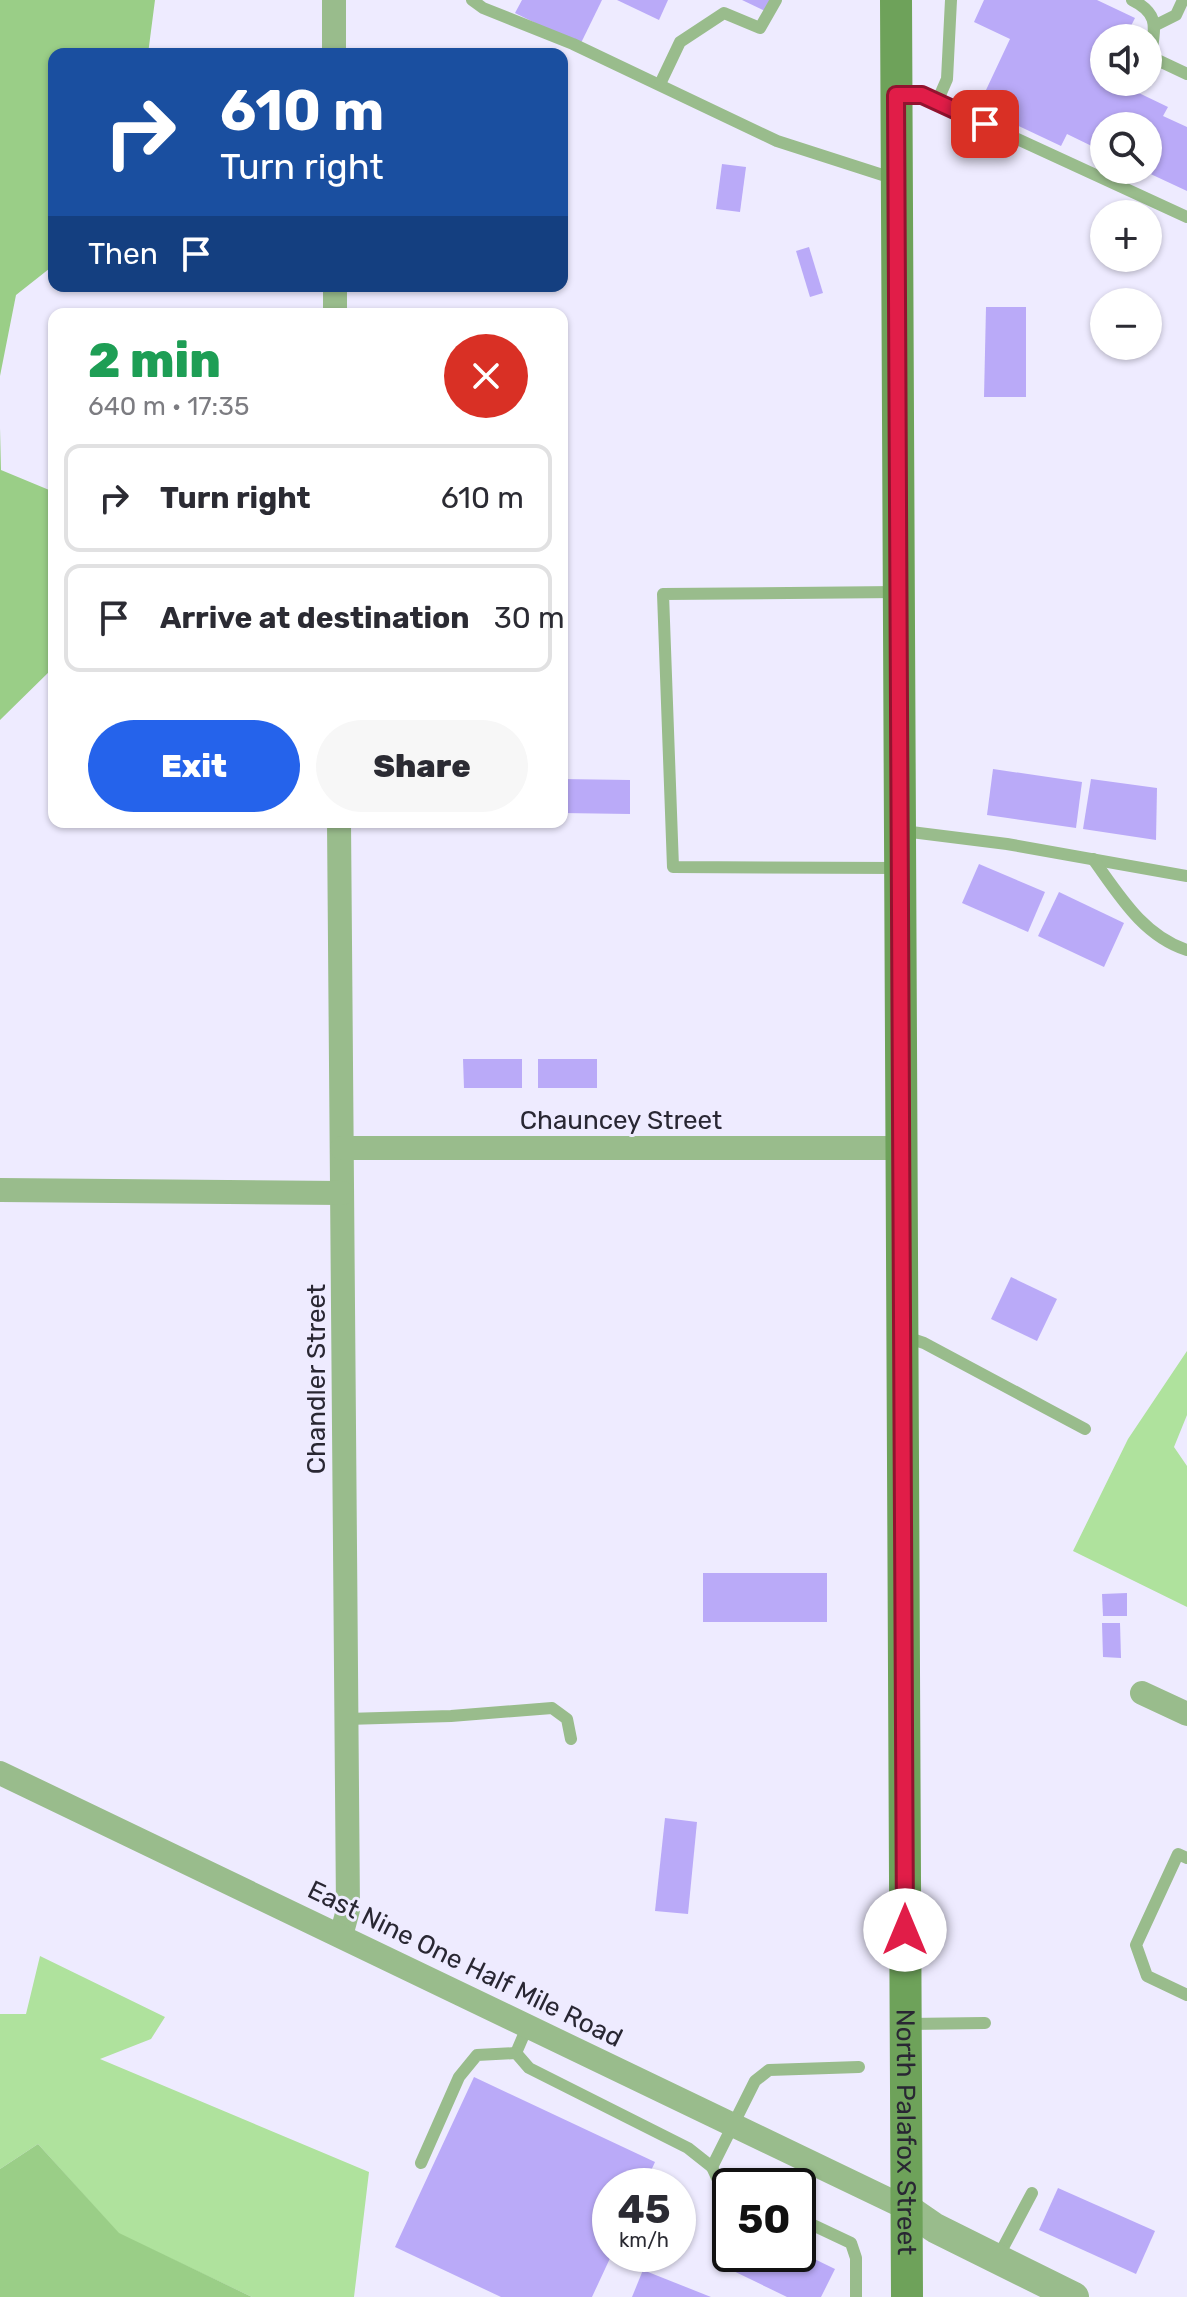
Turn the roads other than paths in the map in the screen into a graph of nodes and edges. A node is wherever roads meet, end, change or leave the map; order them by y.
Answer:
1 (334, 0) edge
2 (472, 0) edge
3 (776, 0) edge
4 (896, 0) edge
5 (951, 0) edge
6 (1132, 0) edge
7 (1183, 0) edge
8 (1153, 24) edge
9 (1158, 24) edge
10 (334, 48) edge
11 (1162, 62) edge
12 (1187, 74) edge
13 (660, 84) junction
14 (896, 95) junction
15 (937, 102) junction
16 (895, 179) junction
17 (1187, 217) edge
18 (898, 592) junction
19 (339, 828) edge
20 (899, 830) junction
21 (1093, 859) junction
22 (900, 868) junction
23 (1187, 876) edge
24 (1187, 950) edge
25 (342, 1148) junction
26 (901, 1148) junction
27 (0, 1190) edge
28 (342, 1193) junction
29 (902, 1337) junction
30 (1085, 1429) dead end
31 (1142, 1693) dead end
32 (1187, 1714) edge
33 (346, 1719) junction
34 (571, 1739) dead end
35 (0, 1773) edge
36 (1187, 1858) edge
37 (341, 1936) junction
38 (1187, 1995) edge
39 (985, 2023) dead end
40 (905, 2024) junction
41 (528, 2025) junction
42 (516, 2053) junction
43 (859, 2067) dead end
44 (733, 2123) junction
45 (421, 2163) dead end
46 (712, 2167) joint
47 (1032, 2193) dead end
48 (906, 2208) junction
49 (816, 2226) edge
50 (997, 2259) junction
51 (856, 2297) edge
52 (907, 2297) edge
53 (1074, 2297) edge

1 - 10 street
2 - 13 lane
3 - 13 lane
4 - 14 main road, North Palafox Street
5 - 15 lane
6 - 8 lane
7 - 9 lane
11 - 12 lane
13 - 16 lane
14 - 15 lane
14 - 16 main road, North Palafox Street
15 - 17 lane
16 - 18 main road, North Palafox Street
18 - 20 main road, North Palafox Street
18 - 22 lane
19 - 25 street, Chandler Street
20 - 21 lane
20 - 22 main road, North Palafox Street
21 - 23 lane
21 - 24 lane
22 - 26 main road, North Palafox Street
25 - 26 street, Chauncey Street
25 - 28 street, Chandler Street
26 - 29 main road, North Palafox Street
27 - 28 street
28 - 33 street, Chandler Street
29 - 30 lane
29 - 40 main road, North Palafox Street
31 - 32 street
33 - 34 lane
33 - 37 street, Chandler Street
35 - 37 street, East Nine One Half Mile Road
36 - 38 lane
37 - 41 street, East Nine One Half Mile Road
39 - 40 lane
40 - 48 main road, North Palafox Street
41 - 42 lane
41 - 44 street, East Nine One Half Mile Road
42 - 45 lane
42 - 46 lane
43 - 44 lane
44 - 46 lane
44 - 48 street, East Nine One Half Mile Road
47 - 50 lane
48 - 50 street
48 - 52 main road, North Palafox Street
49 - 51 lane
50 - 53 street

